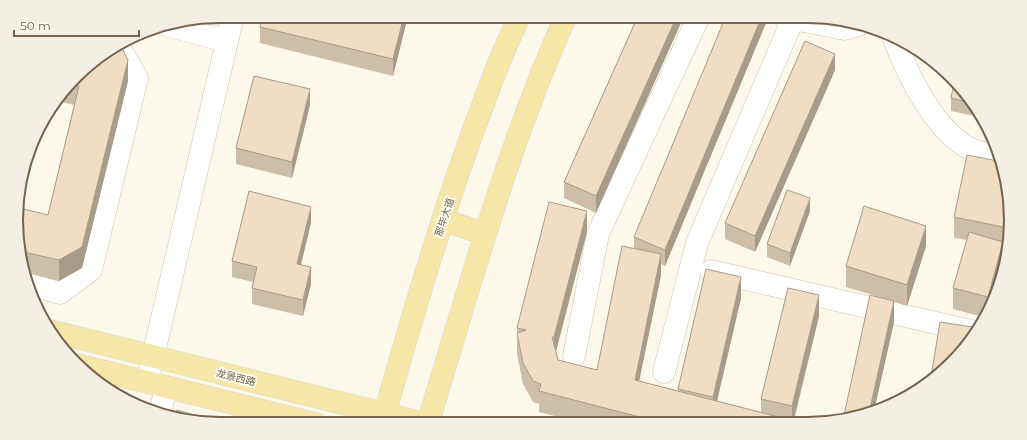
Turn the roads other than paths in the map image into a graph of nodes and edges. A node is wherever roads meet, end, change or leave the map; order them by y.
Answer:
1 (231, 23) edge
2 (516, 23) edge
3 (563, 23) edge
4 (696, 23) edge
5 (787, 23) edge
6 (814, 23) edge
7 (178, 28) edge
8 (848, 28) edge
9 (227, 41) junction
10 (896, 44) edge
11 (120, 49) edge
12 (993, 155) edge
13 (442, 220) junction
14 (485, 234) junction
15 (691, 266) junction
16 (34, 286) edge
17 (970, 331) edge
18 (59, 333) edge
19 (152, 356) junction
20 (574, 356) dead end
21 (89, 367) edge
22 (664, 372) dead end
23 (157, 384) junction
24 (159, 408) edge
25 (288, 417) edge
26 (376, 417) edge
27 (384, 417) edge
28 (430, 417) edge

1 - 9 street
2 - 13 main road, 那毕大道
3 - 14 main road
4 - 20 street
5 - 15 street
6 - 8 street
7 - 9 street
9 - 19 street
10 - 12 street
11 - 16 street
13 - 14 main road
13 - 27 main road, 那毕大道
14 - 28 main road
15 - 17 street
15 - 22 street
18 - 19 main road, 龙景西路
19 - 23 street
19 - 26 main road, 龙景西路
21 - 23 main road
23 - 24 street
23 - 25 main road

